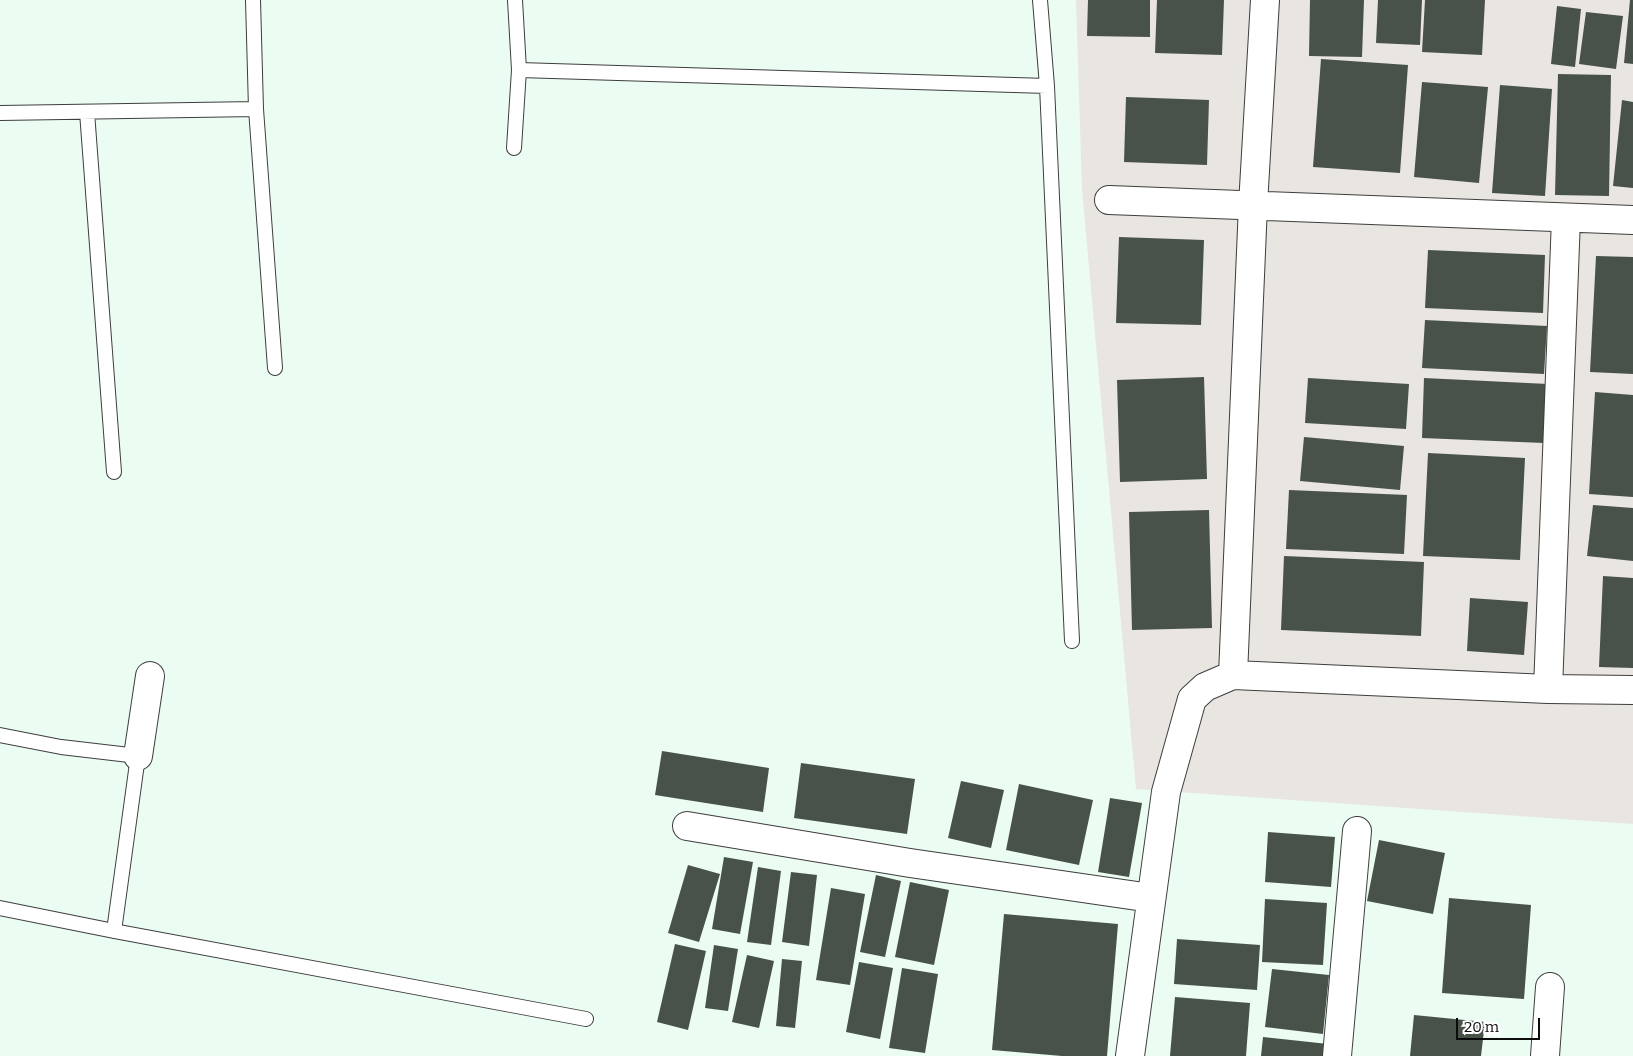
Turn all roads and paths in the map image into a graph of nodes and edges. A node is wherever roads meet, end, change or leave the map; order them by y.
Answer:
1 (253, 0) edge
2 (515, 0) edge
3 (1040, 0) edge
4 (1265, 0) edge
5 (519, 70) junction
6 (1047, 86) junction
7 (256, 109) junction
8 (87, 112) junction
9 (0, 113) edge
10 (514, 148) dead end
11 (1109, 200) dead end
12 (1253, 205) junction
13 (1566, 218) junction
14 (1633, 220) edge
15 (275, 368) dead end
16 (114, 472) dead end
17 (1072, 641) dead end
18 (1233, 675) junction
19 (150, 676) dead end
20 (1548, 689) junction
21 (1633, 690) edge
22 (0, 736) edge
23 (138, 756) junction
24 (687, 826) dead end
25 (1357, 831) dead end
26 (1150, 898) junction
27 (0, 908) edge
28 (114, 931) junction
29 (1550, 987) dead end
30 (586, 1019) dead end
31 (1130, 1056) edge
32 (1337, 1056) edge
33 (1545, 1056) edge

1 - 7 lane
2 - 5 lane
3 - 6 lane
4 - 12 street
5 - 6 lane
5 - 10 lane
6 - 17 lane
7 - 8 lane
7 - 15 lane
8 - 9 lane
8 - 16 lane
11 - 12 street
12 - 13 street
12 - 18 street
13 - 14 street
13 - 20 street
18 - 20 street
18 - 26 street
19 - 23 street
20 - 21 street
22 - 23 lane
23 - 28 lane
24 - 26 street
25 - 32 street
26 - 31 street
27 - 28 lane
28 - 30 lane
29 - 33 street

